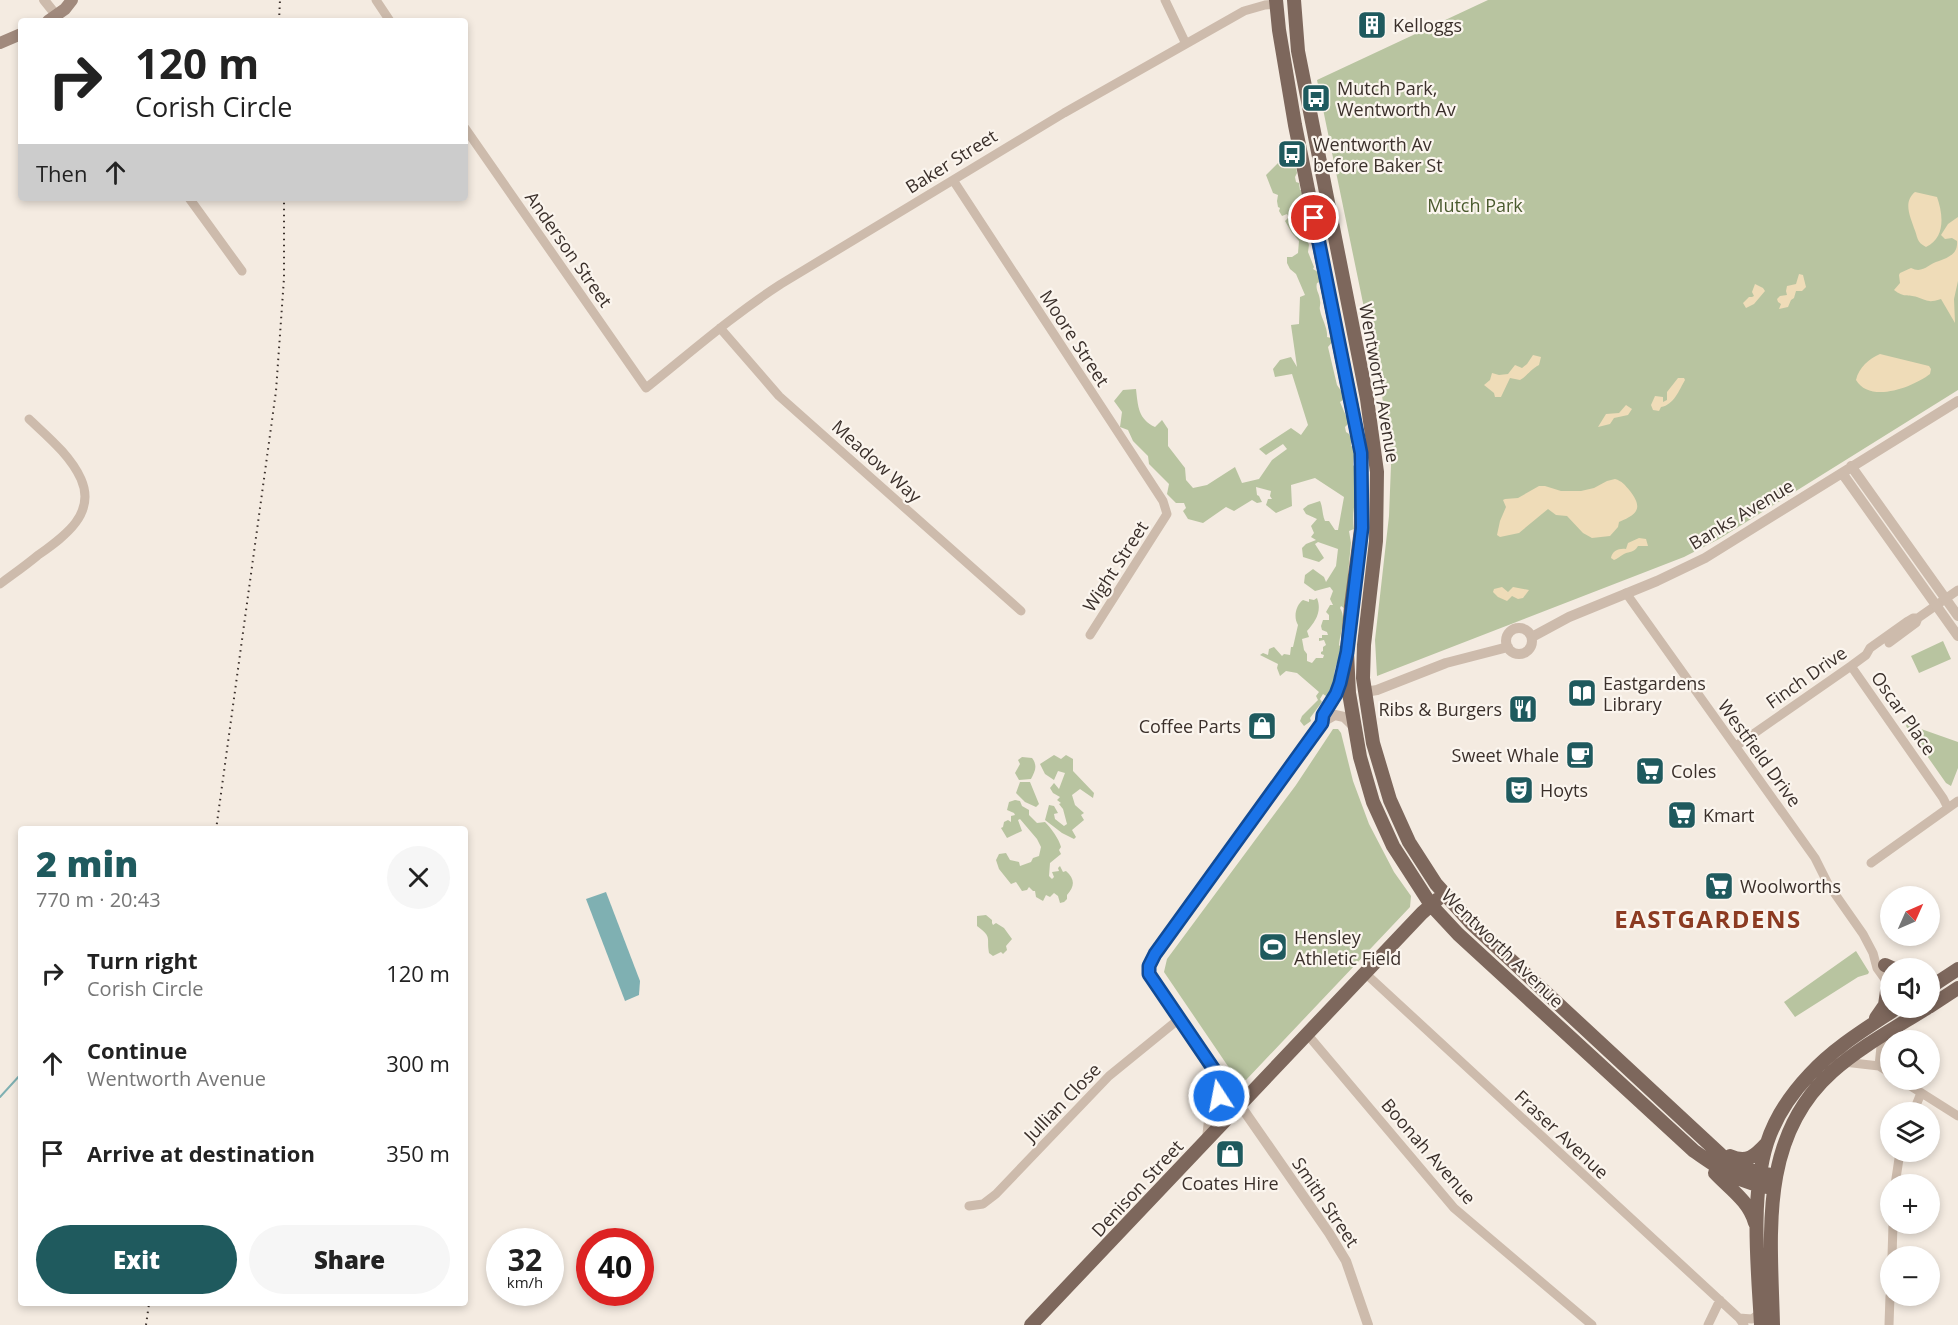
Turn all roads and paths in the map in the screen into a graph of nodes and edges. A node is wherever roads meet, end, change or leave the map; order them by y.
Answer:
1 (44, 0) edge
2 (72, 0) edge
3 (376, 0) edge
4 (1165, 0) edge
5 (1276, 2) edge
6 (1294, 2) edge
7 (53, 18) edge
8 (55, 18) edge
9 (388, 18) edge
10 (18, 35) edge
11 (0, 43) edge
12 (1186, 44) junction
13 (468, 132) edge
14 (953, 180) junction
15 (191, 201) edge
16 (242, 271) dead end
17 (720, 328) junction
18 (646, 388) joint
19 (1958, 401) edge
20 (29, 419) dead end
21 (1846, 470) junction
22 (1167, 514) joint
23 (0, 584) edge
24 (1958, 590) edge
25 (1626, 594) junction
26 (1940, 602) junction
27 (1021, 611) dead end
28 (1958, 616) edge
29 (1090, 635) dead end
30 (1958, 636) edge
31 (1532, 637) junction
32 (1508, 647) junction
33 (1347, 652) junction
34 (1851, 666) junction
35 (1365, 692) junction
36 (1349, 693) junction
37 (1322, 723) junction
38 (1354, 727) junction
39 (1736, 746) junction
40 (1958, 801) edge
41 (1948, 808) junction
42 (1871, 863) dead end
43 (1444, 894) junction
44 (1431, 904) junction
45 (1863, 934) junction
46 (1881, 958) edge
47 (1958, 969) edge
48 (1880, 970) edge
49 (1365, 973) junction
50 (1940, 980) edge
51 (1958, 988) edge
52 (1943, 998) junction
53 (1940, 999) edge
54 (1958, 999) edge
55 (1880, 1012) edge
56 (1881, 1018) edge
57 (1906, 1018) edge
58 (1179, 1019) junction
59 (1872, 1024) junction
60 (1891, 1030) edge
61 (1307, 1034) junction
62 (1880, 1038) edge
63 (1880, 1056) edge
64 (1844, 1062) junction
65 (1879, 1066) joint
66 (1219, 1077) junction
67 (1916, 1090) edge
68 (1921, 1093) junction
69 (1917, 1102) edge
70 (1240, 1105) junction
71 (1958, 1116) edge
72 (1207, 1139) junction
73 (1703, 1139) junction
74 (1767, 1143) junction
75 (1694, 1151) junction
76 (1759, 1180) junction
77 (1774, 1182) junction
78 (969, 1206) dead end
79 (1758, 1231) junction
80 (1720, 1300) junction
81 (1890, 1306) edge
82 (1760, 1319) edge
83 (1741, 1321) edge
84 (1031, 1325) edge
85 (1368, 1325) edge
86 (1592, 1325) edge
87 (1708, 1325) edge
88 (1773, 1325) edge
89 (1889, 1325) edge

1 - 7 street
2 - 8 main road
3 - 9 street
4 - 12 street
5 - 6 main road, Baker Street
5 - 12 street, Baker Street
5 - 33 main road, Wentworth Avenue
6 - 35 main road, Wentworth Avenue
10 - 11 main road
12 - 14 street, Baker Street
13 - 18 street, Anderson Street
14 - 17 street, Baker Street
14 - 22 street, Moore Street
15 - 16 street
17 - 18 street, Baker Street
17 - 27 street, Meadow Way
19 - 21 street, Banks Avenue
20 - 23 street
21 - 25 street, Banks Avenue
21 - 26 street
22 - 29 street, Wight Street
24 - 26 street, Finch Drive
25 - 31 street, Banks Avenue
25 - 39 street, Westfield Drive
26 - 28 street
26 - 30 street
26 - 34 street, Finch Drive
31 - 32 street
31 - 32 street
32 - 35 street
33 - 36 main road, Wentworth Avenue
33 - 37 street, Smith Street
34 - 39 street, Finch Drive
34 - 41 street, Oscar Place
35 - 36 main road
35 - 43 main road, Wentworth Avenue
36 - 38 main road, Wentworth Avenue
37 - 38 street
37 - 58 street, Smith Street
38 - 44 main road, Wentworth Avenue
39 - 45 street, Westfield Drive
40 - 41 street
41 - 42 street
43 - 44 main road, Denison Street
43 - 73 main road, Wentworth Avenue
44 - 49 main road, Denison Street
44 - 75 main road, Wentworth Avenue
45 - 46 street, Westfield Drive
45 - 48 street, Westfield Drive
47 - 50 main road
49 - 61 main road, Denison Street
49 - 80 street, Fraser Avenue
51 - 52 main road
52 - 53 main road
52 - 54 street
55 - 59 main road
56 - 59 main road
57 - 60 main road
58 - 66 street, Smith Street
58 - 78 street, Jullian Close
59 - 74 main road
61 - 70 main road, Denison Street
61 - 86 street, Boonah Avenue
62 - 64 main road
63 - 65 street
64 - 65 street
64 - 77 main road
66 - 70 street, Smith Street
66 - 72 street
67 - 68 street
68 - 69 street
68 - 71 street
70 - 72 main road, Denison Street
70 - 85 street, Smith Street
72 - 84 main road, Denison Street
73 - 74 main road
73 - 76 main road, Wentworth Avenue
74 - 76 main road
75 - 76 main road, Wentworth Avenue
75 - 79 main road
76 - 77 main road, Wentworth Avenue
76 - 79 main road
77 - 88 main road
79 - 82 main road
80 - 83 street, Fraser Avenue
80 - 87 street
81 - 89 street
82 - 83 street, Fraser Avenue

